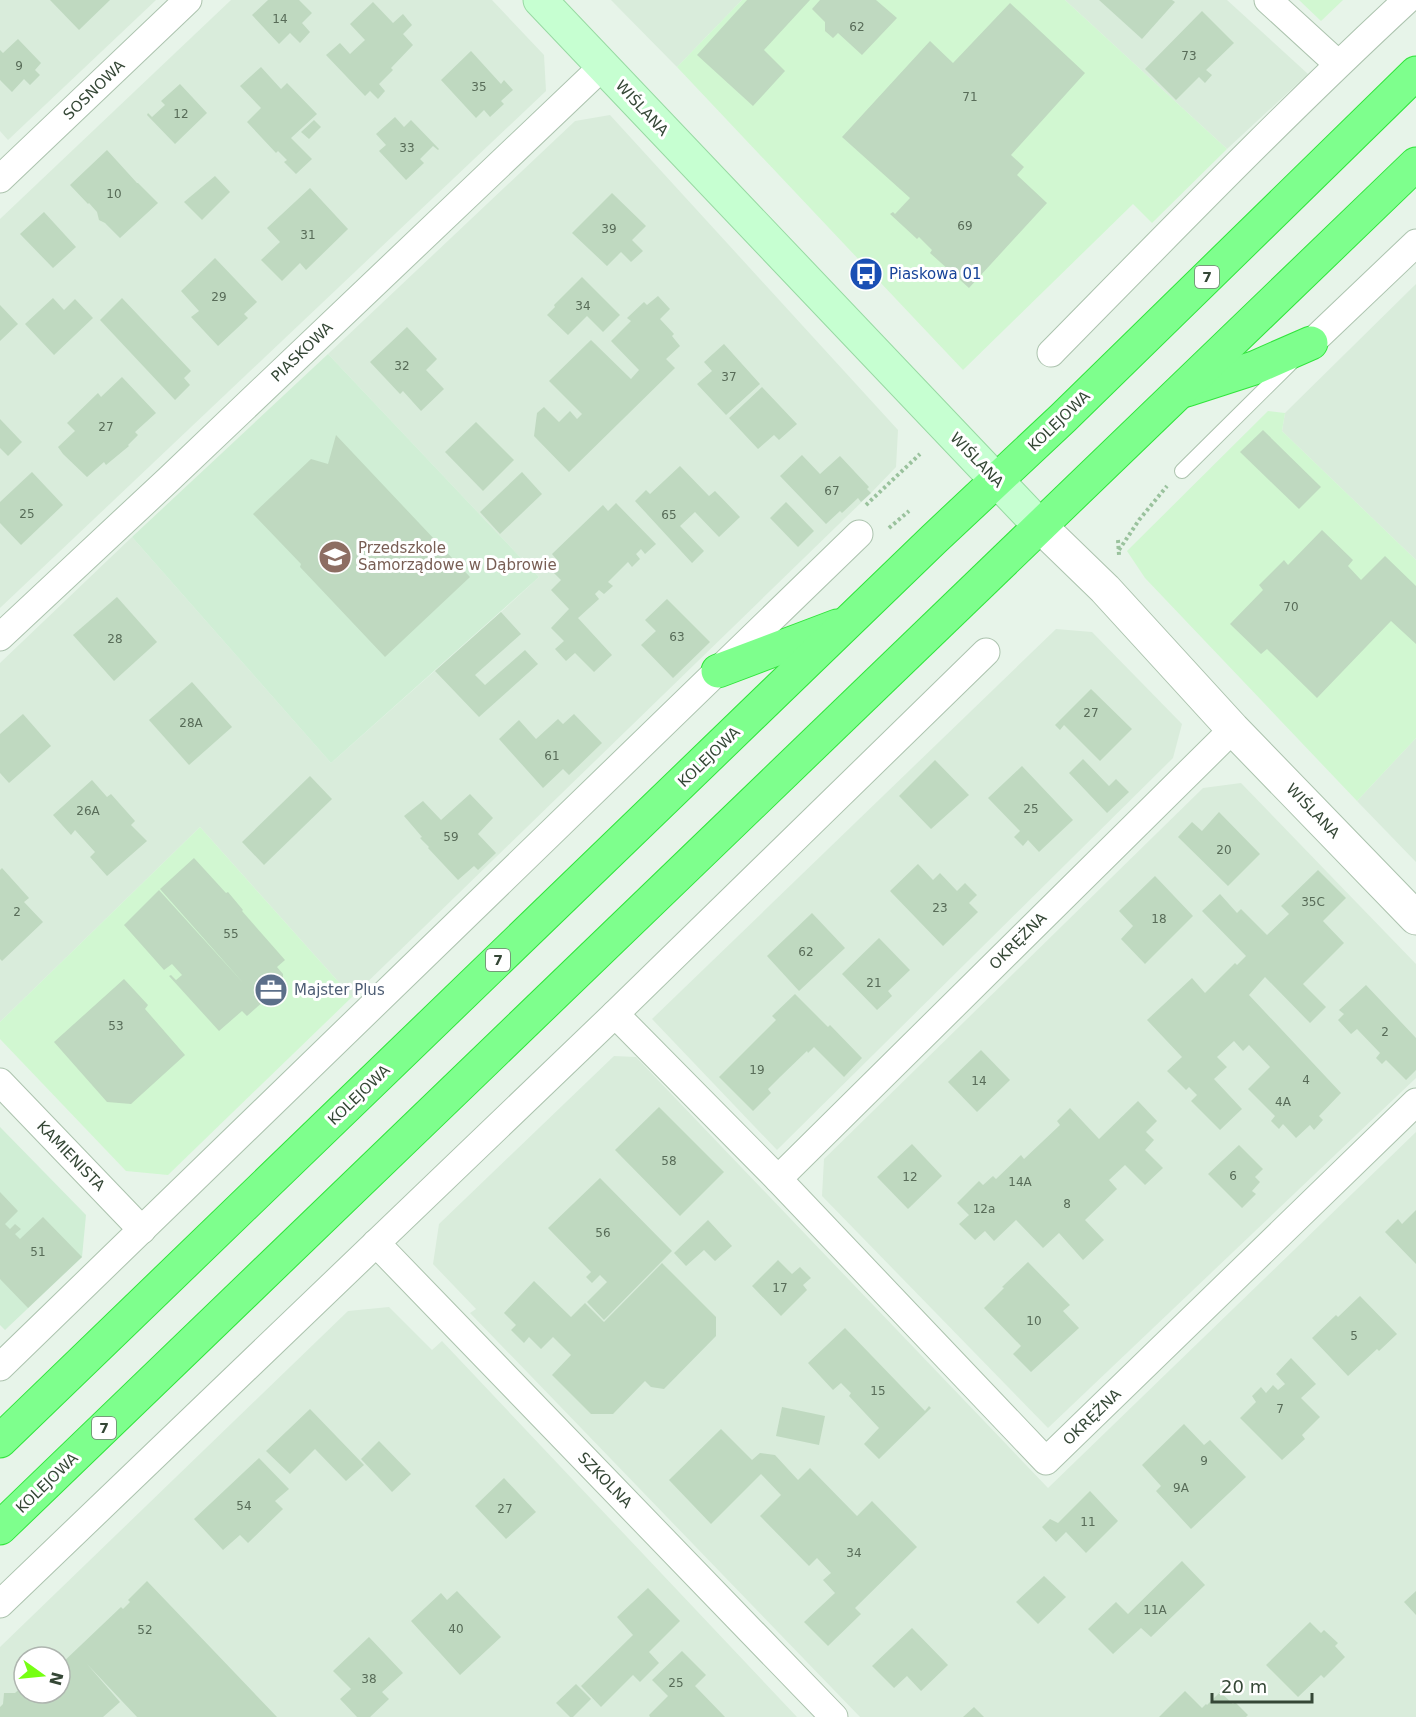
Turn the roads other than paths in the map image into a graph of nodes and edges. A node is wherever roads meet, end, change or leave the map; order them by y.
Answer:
1 (188, 0) edge
2 (540, 0) edge
3 (1268, 0) edge
4 (1407, 0) edge
5 (1338, 64) junction
6 (603, 66) junction
7 (1416, 72) edge
8 (1416, 164) edge
9 (4, 166) edge
10 (1416, 243) edge
11 (1311, 343) junction
12 (1051, 353) dead end
13 (1178, 392) junction
14 (1182, 471) road end
15 (997, 480) junction
16 (1040, 526) junction
17 (859, 534) road end
18 (850, 621) junction
19 (0, 637) edge
20 (986, 652) dead end
21 (718, 671) junction
22 (1233, 729) junction
23 (1416, 918) edge
24 (615, 1014) junction
25 (0, 1082) edge
26 (1416, 1102) edge
27 (778, 1179) junction
28 (142, 1230) junction
29 (376, 1243) junction
30 (0, 1367) edge
31 (0, 1441) edge
32 (0, 1528) edge
33 (0, 1604) edge
34 (834, 1717) edge

1 - 9 street, SOSNOWA
2 - 6 main road, WIŚLANA
3 - 5 street
4 - 5 street
5 - 12 street
6 - 15 main road, WIŚLANA
6 - 19 street, PIASKOWA
7 - 15 highway, KOLEJOWA / 7
8 - 13 highway, KOLEJOWA / 7
10 - 11 street
11 - 13 highway
11 - 14 lane
13 - 16 highway, KOLEJOWA / 7
15 - 16 main road, WIŚLANA
15 - 18 highway, KOLEJOWA / 7
16 - 22 street, WIŚLANA
16 - 32 highway, KOLEJOWA / 7
17 - 21 street
18 - 21 highway
18 - 31 highway, KOLEJOWA / 7
20 - 24 street
21 - 28 street
22 - 23 street, WIŚLANA
22 - 27 street, OKRĘŻNA
24 - 27 street, OKRĘŻNA
24 - 29 street
25 - 28 street, KAMIENISTA
26 - 27 street, OKRĘŻNA
28 - 30 street
29 - 33 street
29 - 34 street, SZKOLNA

